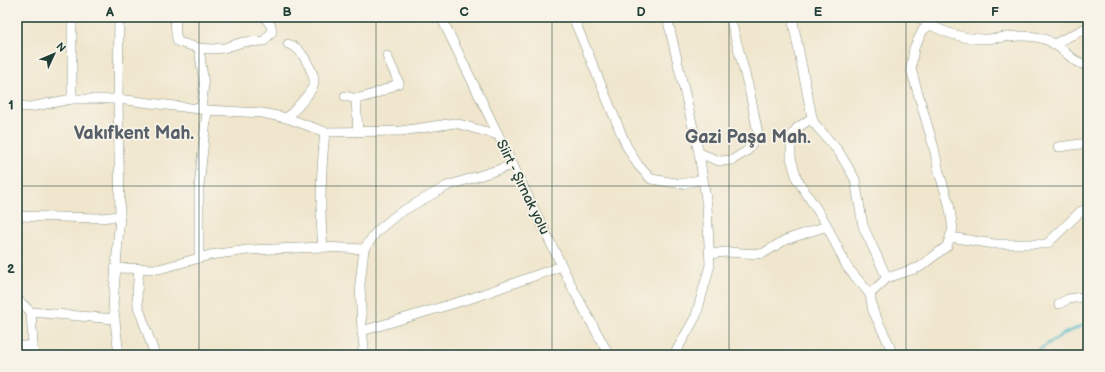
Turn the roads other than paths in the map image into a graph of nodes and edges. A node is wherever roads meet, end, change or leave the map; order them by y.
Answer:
1 (72, 17) edge
2 (118, 17) edge
3 (175, 17) edge
4 (265, 17) edge
5 (441, 17) edge
6 (573, 17) edge
7 (667, 17) edge
8 (730, 17) edge
9 (792, 17) edge
10 (918, 17) edge
11 (930, 25) junction
12 (1088, 26) edge
13 (288, 44) dead end
14 (1054, 44) junction
15 (199, 48) junction
16 (386, 56) dead end
17 (1088, 66) edge
18 (346, 96) dead end
19 (72, 98) junction
20 (356, 98) junction
21 (118, 99) junction
22 (17, 106) edge
23 (204, 110) junction
24 (288, 118) junction
25 (812, 118) junction
26 (325, 132) junction
27 (358, 132) junction
28 (498, 135) junction
29 (1088, 143) edge
30 (1058, 147) dead end
31 (699, 153) junction
32 (512, 165) junction
33 (703, 179) junction
34 (1088, 210) edge
35 (17, 216) edge
36 (120, 216) junction
37 (827, 226) junction
38 (950, 237) junction
39 (323, 247) junction
40 (364, 249) junction
41 (710, 254) junction
42 (199, 258) junction
43 (562, 266) junction
44 (115, 268) junction
45 (139, 268) junction
46 (887, 278) junction
47 (870, 294) junction
48 (1088, 296) edge
49 (17, 299) edge
50 (1059, 304) dead end
51 (31, 312) junction
52 (115, 319) junction
53 (362, 330) junction
54 (33, 345) junction
55 (17, 347) edge
56 (33, 355) edge
57 (119, 355) edge
58 (155, 355) edge
59 (361, 355) edge
60 (609, 355) edge
61 (674, 355) edge
62 (892, 355) edge

1 - 19 street
2 - 21 street
3 - 15 street
4 - 15 street
5 - 28 street, Siirt - Şırnak yolu
6 - 33 street
7 - 31 street
8 - 31 street
9 - 25 street
10 - 11 street
11 - 14 street
11 - 38 street
12 - 14 street
13 - 24 street
14 - 17 street
15 - 23 street
16 - 20 street
18 - 20 street
19 - 21 street
19 - 22 street
20 - 27 street
21 - 23 street
21 - 36 street
23 - 24 street
23 - 42 street
24 - 26 street
25 - 37 street
25 - 46 street
26 - 27 street
26 - 39 street
27 - 28 street
28 - 32 street, Siirt - Şırnak yolu
29 - 30 street
31 - 33 street
32 - 40 street
32 - 43 street, Siirt - Şırnak yolu
33 - 41 street
34 - 38 street
35 - 36 street
36 - 44 street
37 - 41 street
37 - 47 street
38 - 46 street
39 - 40 street
39 - 42 street
40 - 53 street
41 - 61 street
42 - 45 street
43 - 53 street
43 - 60 street, Siirt - Şırnak yolu
44 - 45 street
44 - 52 street
45 - 58 street
46 - 47 street
47 - 62 street
48 - 50 street
49 - 51 street
51 - 52 street
51 - 54 street
52 - 57 street
53 - 59 street
54 - 55 street
54 - 56 street

